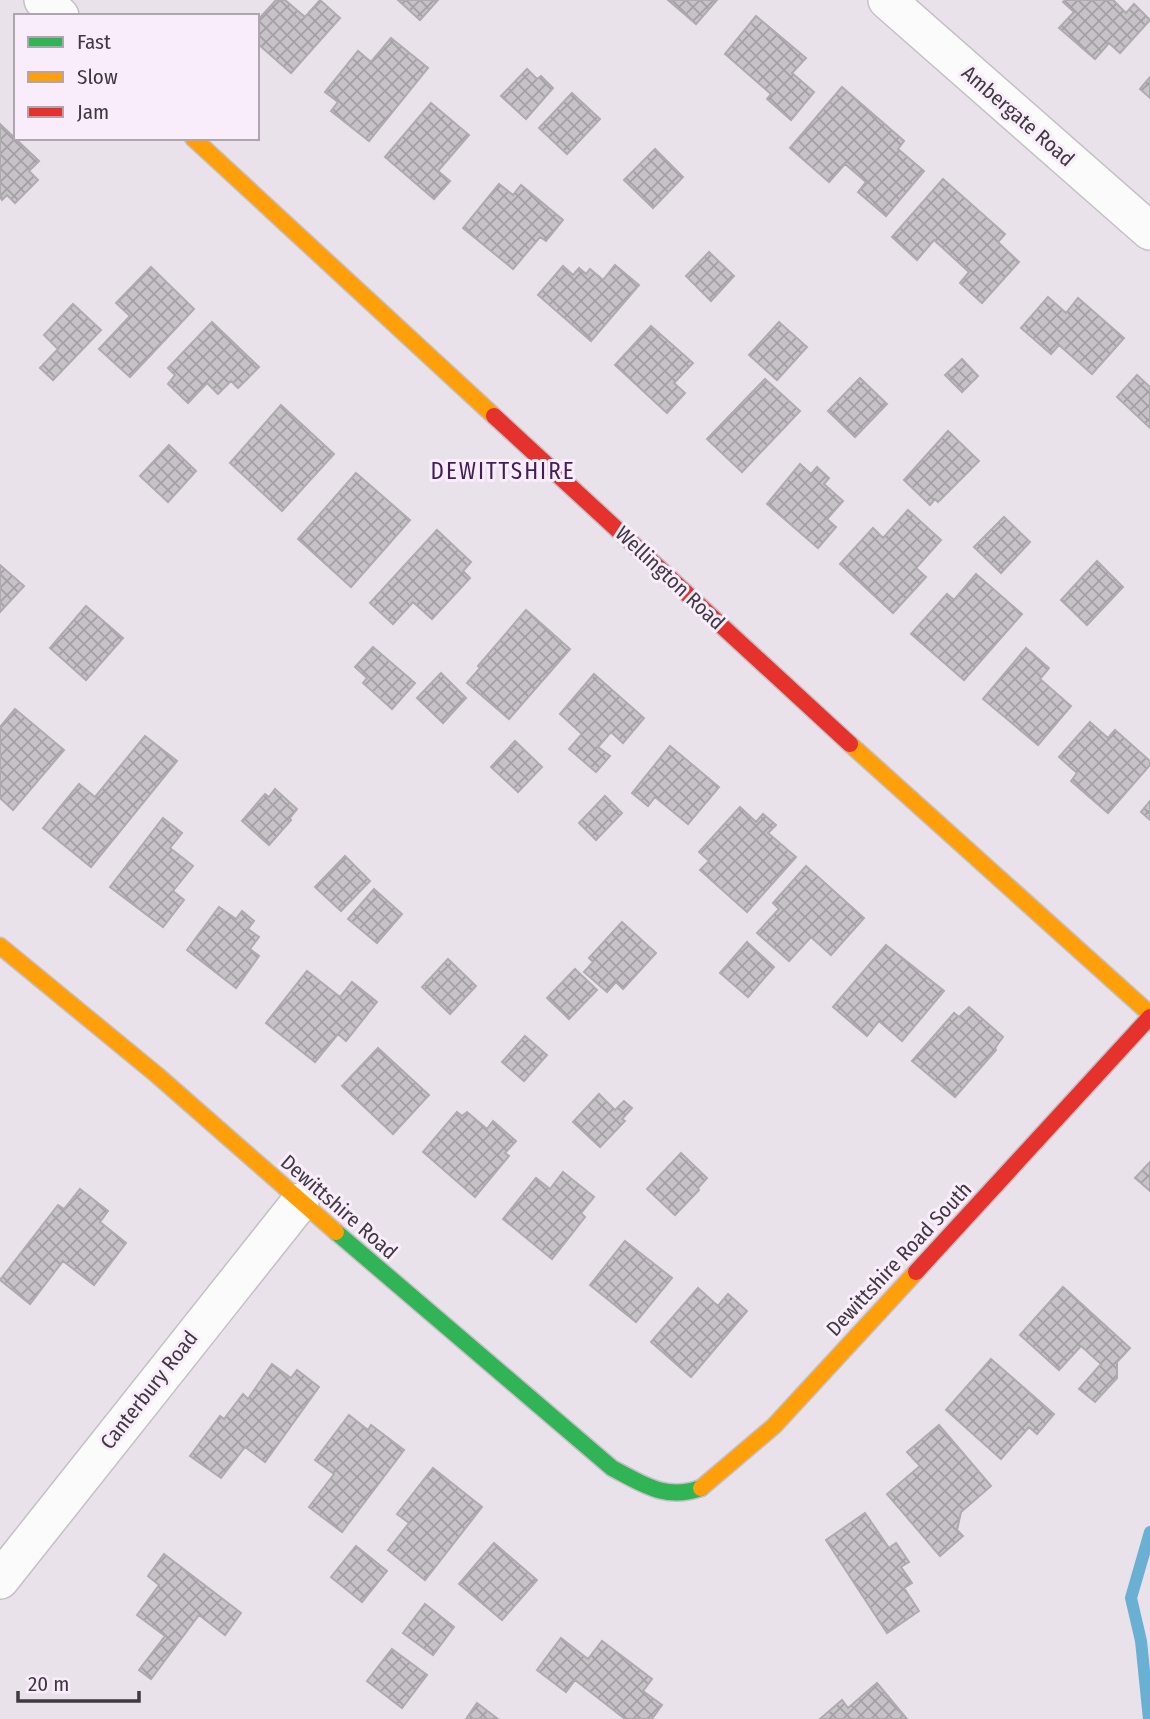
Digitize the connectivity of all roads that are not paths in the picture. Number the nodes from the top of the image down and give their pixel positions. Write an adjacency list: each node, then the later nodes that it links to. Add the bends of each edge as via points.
1 (43, 0): 3 (street)
2 (887, 0): 5 (street, Ambergate Road)
3 (58, 14)
4 (195, 140): 7 (street, Wellington Road)
5 (1150, 231)
6 (0, 946): 8 (street, Dewittshire Road, via 157,1075)
7 (1150, 1016): 9 (street, Dewittshire Road South, via 774,1426 700,1489 679,1494)
8 (300, 1202): 9 (street, Dewittshire Road, via 612,1468); 10 (street, Canterbury Road)
9 (657, 1491)
10 (0, 1580)

